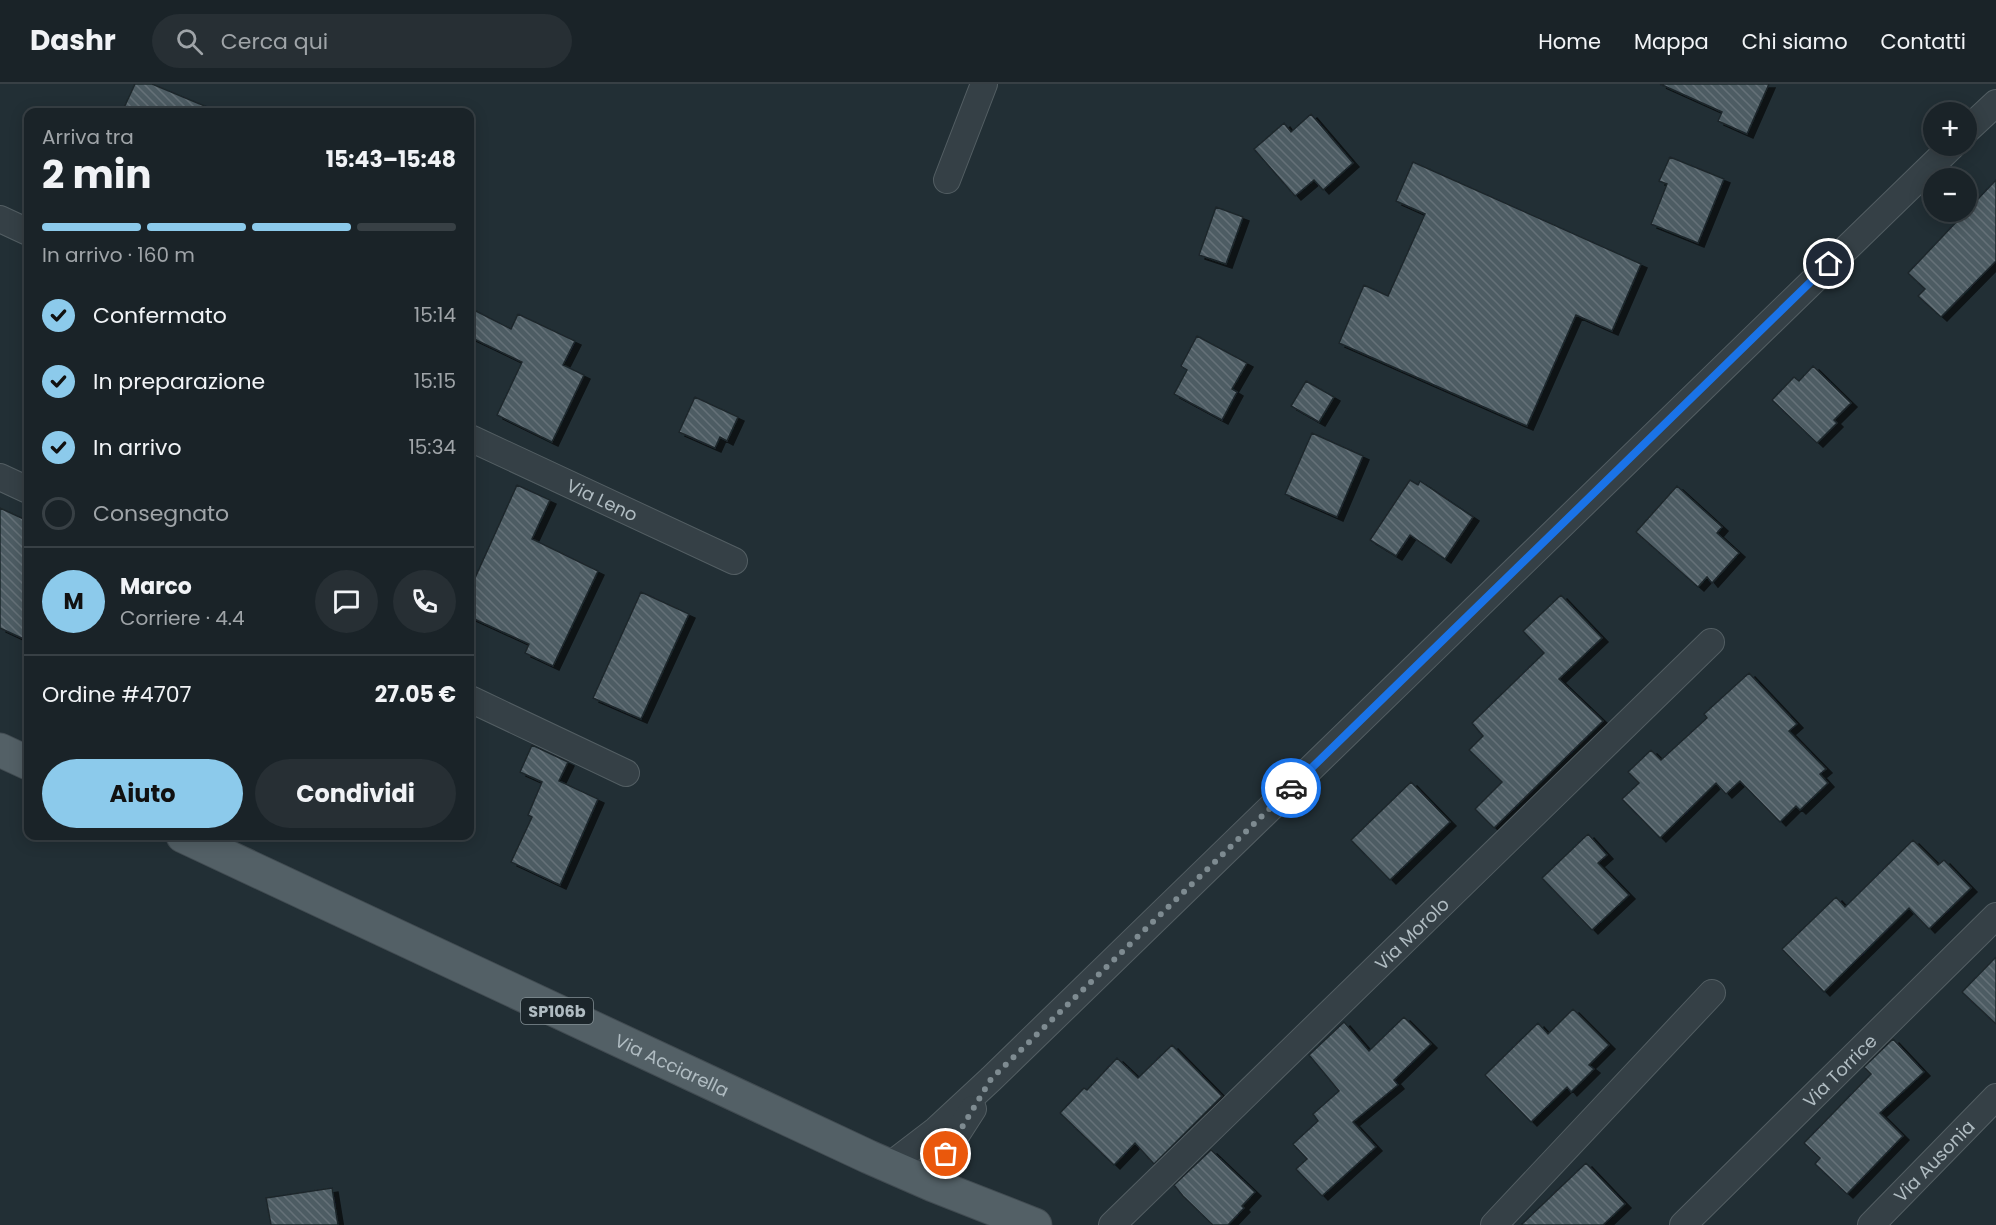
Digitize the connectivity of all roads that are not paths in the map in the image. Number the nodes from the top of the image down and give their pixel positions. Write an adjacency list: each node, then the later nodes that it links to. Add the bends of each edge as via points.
1 (984, 84): 5 (street)
2 (1996, 103): 3 (street)
3 (1977, 121)
4 (1942, 156): 20 (street)
5 (947, 180)
6 (0, 219): 7 (street)
7 (24, 230)
8 (474, 440): 11 (street, Via Leno)
9 (0, 477): 10 (street)
10 (24, 488)
11 (734, 561)
12 (1711, 642): 25 (street, Via Morolo)
13 (474, 701): 16 (street)
14 (0, 750): 15 (main road)
15 (24, 761)
16 (626, 773)
17 (192, 840): 22 (main road, Via Acciarella / SP106b)
18 (1996, 916): 27 (street, Via Torrice)
19 (1712, 993): 26 (street)
20 (991, 1079): 22 (street); 23 (street, via 955,1137)
21 (1996, 1097): 28 (street, Via Ausonia)
22 (890, 1166): 23 (main road, Via Acciarella / SP106b)
23 (933, 1185): 24 (main road, Via Acciarella / SP106b)
24 (1035, 1225)
25 (1112, 1225)
26 (1494, 1225)
27 (1683, 1225)
28 (1871, 1225)

